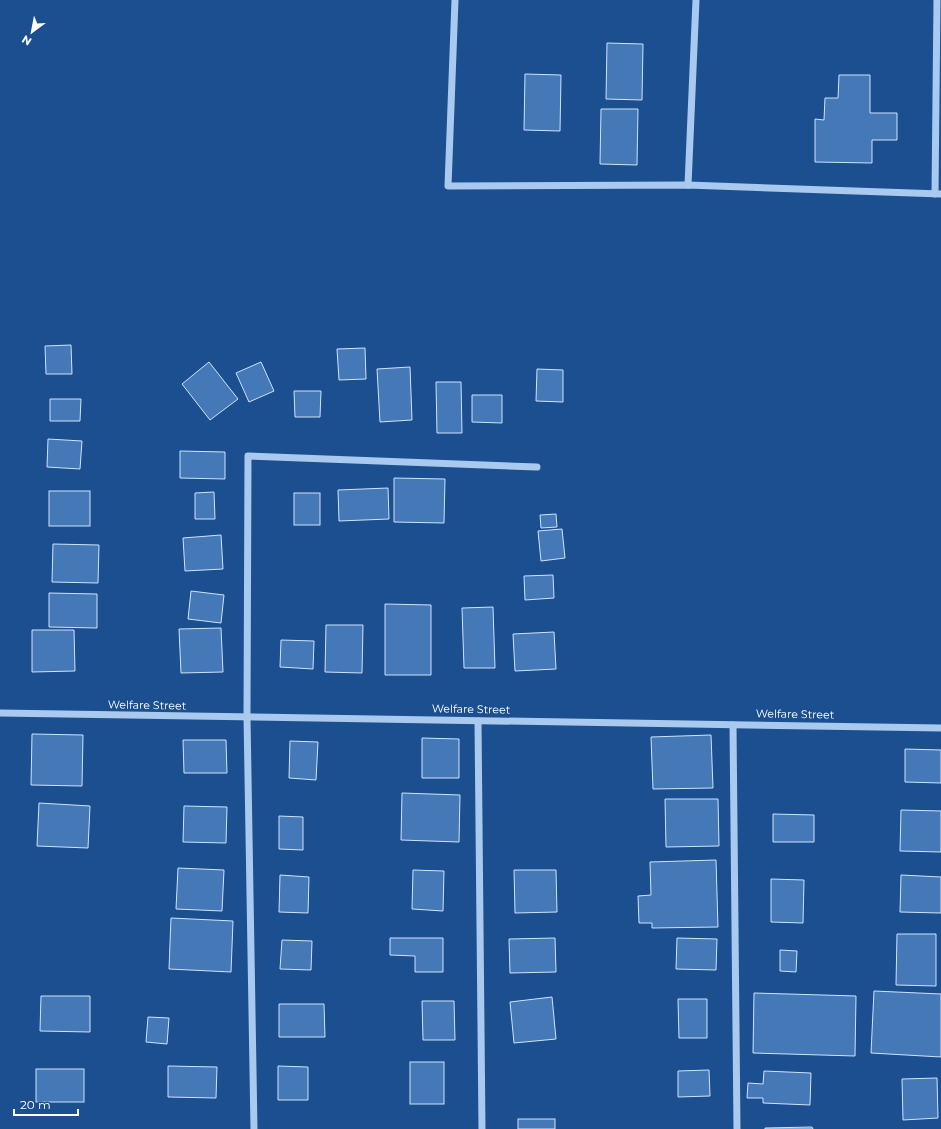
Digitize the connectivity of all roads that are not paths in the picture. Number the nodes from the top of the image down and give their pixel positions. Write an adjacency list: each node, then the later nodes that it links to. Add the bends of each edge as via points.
1 (455, 0): 4 (street, via 448,186)
2 (696, 0): 4 (street)
3 (937, 0): 5 (street)
4 (688, 185): 5 (street)
5 (938, 194)
6 (537, 467): 8 (street, via 248,456)
7 (0, 713): 8 (street, Welfare Street)
8 (247, 717): 9 (street, Welfare Street); 12 (street)
9 (478, 721): 10 (street, Welfare Street); 13 (street)
10 (733, 725): 11 (street, Welfare Street); 14 (street)
11 (941, 728)
12 (254, 1129)
13 (482, 1129)
14 (737, 1129)

